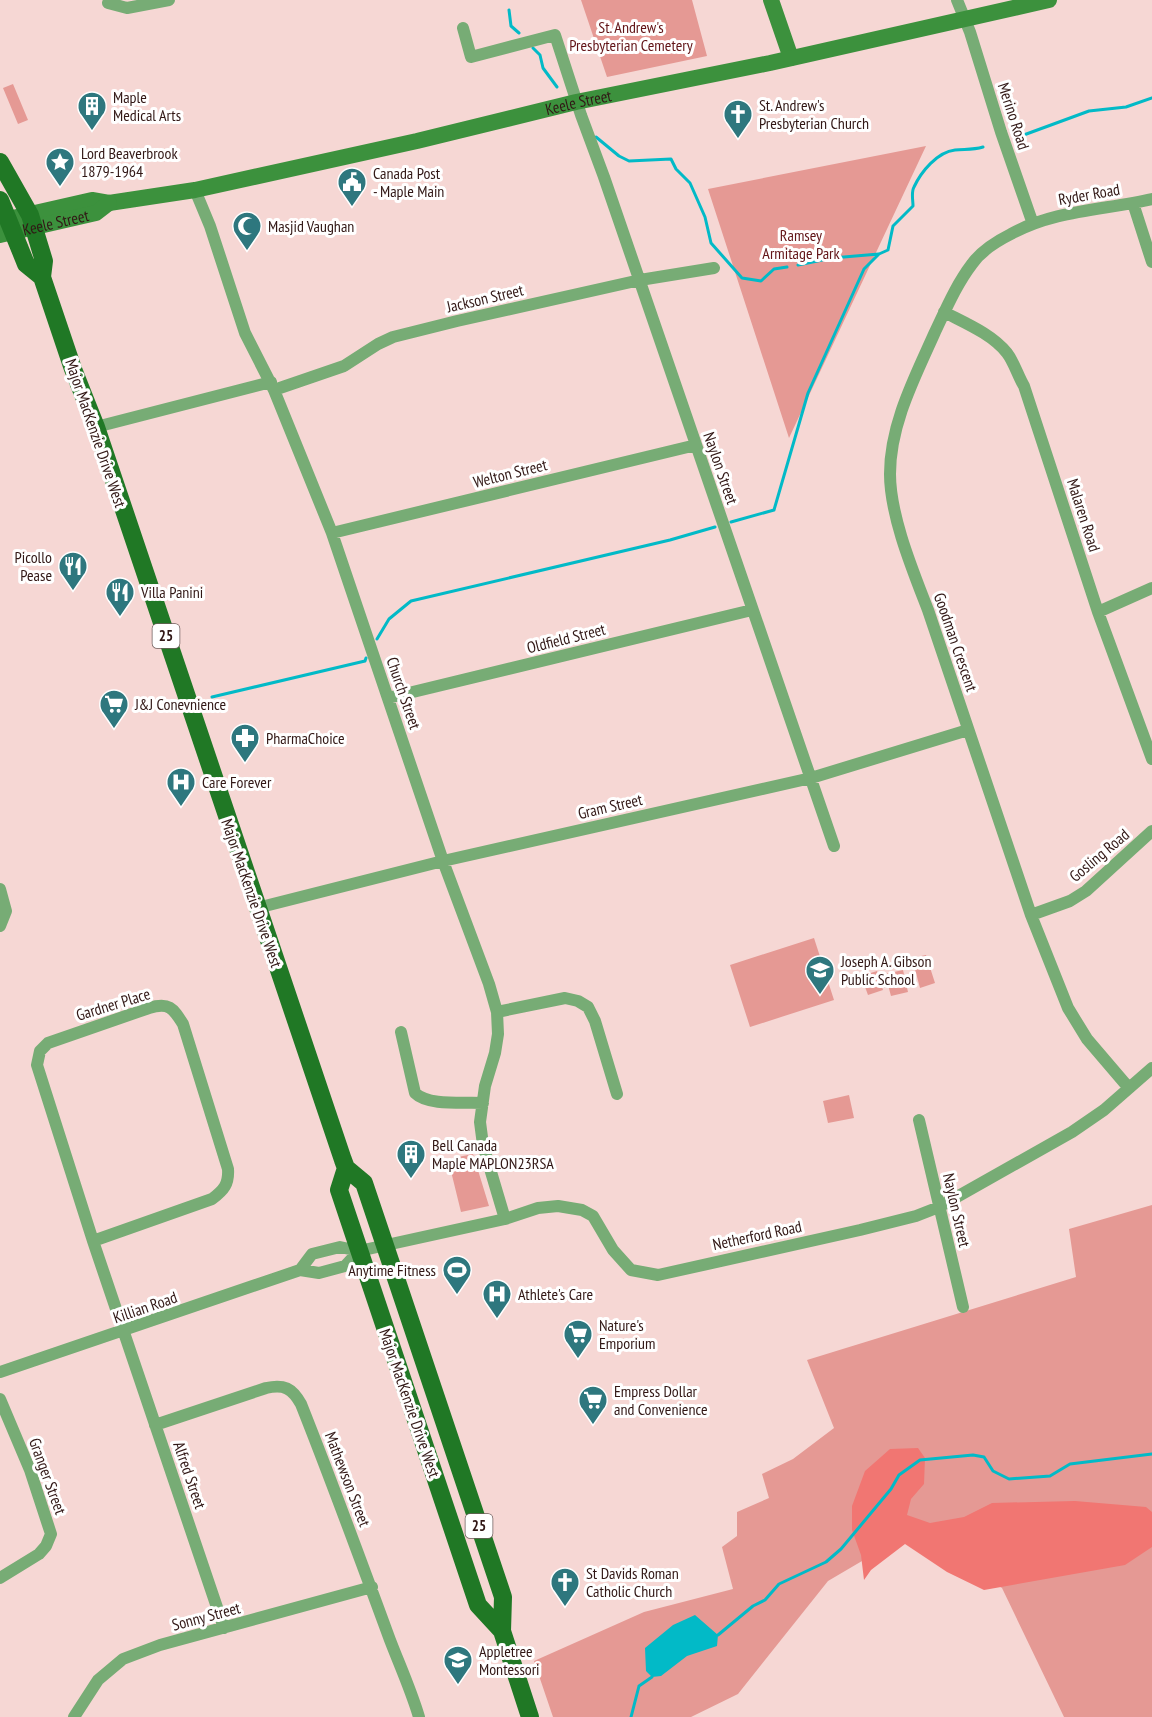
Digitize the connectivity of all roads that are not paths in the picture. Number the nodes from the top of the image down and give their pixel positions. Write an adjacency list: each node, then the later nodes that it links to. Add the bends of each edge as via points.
1 (169, 0): 5 (street, via 127,8)
2 (771, 0): 8 (main road)
3 (957, 0): 6 (street, Merino Road)
4 (1049, 0): 6 (main road, Keele Street)
5 (108, 3)
6 (963, 19): 8 (main road, Keele Street); 16 (street, Merino Road)
7 (463, 27): 9 (street, Naylon Street, via 471,57 555,35)
8 (791, 58): 9 (main road, Keele Street)
9 (576, 102): 11 (main road, Keele Street); 21 (street, Naylon Street)
10 (0, 162): 15 (main road, Major MacKenzie Drive West / 25)
11 (195, 190): 15 (main road, Keele Street, via 110,203 92,200); 23 (street, Church Street, via 245,333)
12 (1152, 199): 14 (street, Ryder Road)
13 (0, 200): 17 (main road, Major MacKenzie Drive West / 25)
14 (1133, 203): 16 (street, Ryder Road); 18 (street)
15 (32, 222): 17 (main road, Keele Street); 20 (main road, Major MacKenzie Drive West / 25, via 44,261)
16 (1033, 224): 22 (street, Goodman Crescent, via 996,243 973,262)
17 (5, 227): 20 (main road, Major MacKenzie Drive West / 25, via 26,264)
18 (1152, 262)
19 (714, 268): 21 (street, Jackson Street)
20 (42, 277): 24 (main road, Major MacKenzie Drive West / 25)
21 (640, 280): 23 (street, Jackson Street, via 393,337 344,366); 25 (street, Naylon Street)
22 (944, 312): 29 (street, Malaren Road, via 1002,349 1024,386); 31 (street, Goodman Crescent, via 899,418 890,474 909,562)
23 (272, 386): 24 (street, Jackson Street); 26 (street, Church Street)
24 (96, 427): 38 (main road, Major MacKenzie Drive West / 25)
25 (696, 445): 26 (street, Welton Street); 28 (street, Naylon Street)
26 (332, 533): 30 (street, Church Street)
27 (1152, 588): 29 (street)
28 (752, 610): 30 (street, Oldfield Street); 33 (street, Naylon Street)
29 (1098, 612): 32 (street, Malaren Road)
30 (388, 698): 36 (street, Church Street)
31 (968, 730): 33 (street, Gram Street); 39 (street, Goodman Crescent)
32 (1152, 759)
33 (811, 778): 35 (street, Naylon Street); 36 (street, Gram Street)
34 (1152, 831): 39 (street, Gosling Road, via 1086,891)
35 (834, 846)
36 (443, 861): 38 (street, Gram Street); 41 (street, Church Street)
37 (0, 889): 40 (street, via 6,911)
38 (257, 908): 48 (main road, Major MacKenzie Drive West / 25)
39 (1031, 915): 44 (street, Goodman Crescent, via 1071,1016)
40 (0, 926)
41 (497, 1012): 45 (street, via 566,998 588,1007); 46 (street, Church Street, via 498,1034)
42 (401, 1032): 46 (street, via 419,1098 431,1102)
43 (1152, 1068): 44 (street, Netherford Road)
44 (1128, 1087): 49 (street, Netherford Road, via 1072,1132)
45 (618, 1094)
46 (483, 1103): 50 (street, Church Street, via 483,1145)
47 (919, 1120): 49 (street, Naylon Street)
48 (346, 1168): 52 (main road, Major MacKenzie Drive West / 25, via 364,1183); 53 (main road, Major MacKenzie Drive West / 25, via 339,1190)
49 (939, 1207): 50 (street, Netherford Road, via 860,1230 658,1275 631,1270 587,1212 558,1206); 55 (street, Naylon Street)
50 (506, 1219): 52 (street, Netherford Road)
51 (93, 1241): 51 (street, Gardner Place, via 212,1199 226,1188 228,1169 183,1024 174,1010 166,1006 70,1034 48,1043 40,1051 37,1065); 56 (street, Gardner Place)
52 (384, 1245): 53 (street, Netherford Road); 63 (main road, Major MacKenzie Drive West / 25, via 503,1597)
53 (359, 1251): 54 (street, Killian Road, via 345,1266 319,1273); 54 (street, Killian Road, via 340,1247 312,1254); 63 (main road, Major MacKenzie Drive West / 25, via 478,1605)
54 (300, 1270): 56 (street, Killian Road)
55 (963, 1307)
56 (124, 1331): 57 (street, Killian Road); 59 (street, Alfred Street)
57 (0, 1372)
58 (0, 1399): 60 (street, Granger Street, via 51,1534 39,1554)
59 (156, 1425): 61 (street, Mathewson Street, via 266,1388 283,1386 294,1391); 62 (street, Alfred Street)
60 (0, 1578)
61 (372, 1587): 62 (street, Sonny Street); 65 (street, Mathewson Street)
62 (224, 1628): 64 (street, Sonny Street, via 123,1659 98,1680)
63 (502, 1631): 66 (main road, Major MacKenzie Drive West / 25)
64 (74, 1717)
65 (419, 1717)
66 (530, 1717)

